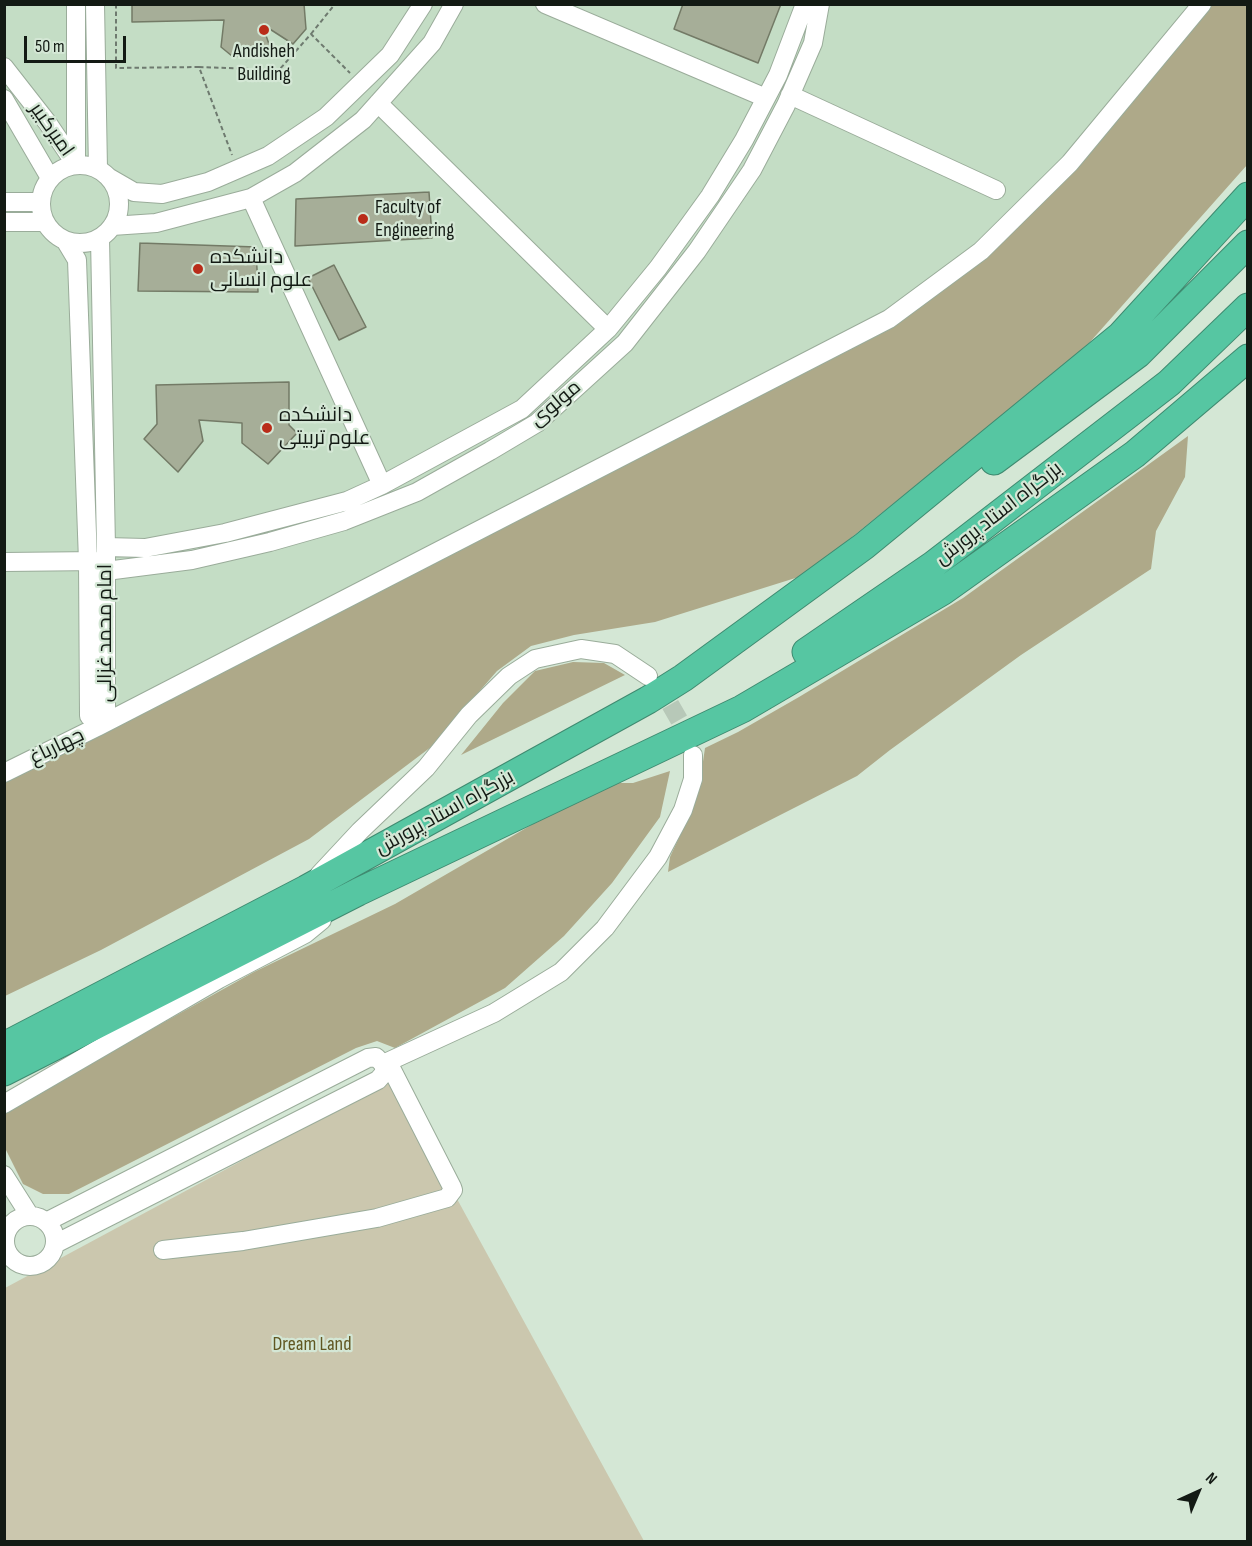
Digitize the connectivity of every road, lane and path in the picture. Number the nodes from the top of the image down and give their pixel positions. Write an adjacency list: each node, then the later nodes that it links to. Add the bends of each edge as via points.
1 (76, 4): 21 (street)
2 (95, 4): 23 (street)
3 (116, 4): 15 (path, via 116,68)
4 (335, 4): 11 (path)
5 (423, 4): 16 (street, via 390,55)
6 (454, 4): 20 (street, via 432,43)
7 (545, 4): 18 (street)
8 (820, 4): 10 (street, مولوی)
9 (1202, 4): 48 (street, چهارباغ, via 1070,163 981,251 889,319)
10 (807, 17): 12 (street, مولوی); 13 (street, مولوی, via 813,43)
11 (311, 34): 15 (path, via 279,70); 16 (path)
12 (785, 57): 13 (street); 18 (street, مولوی)
13 (804, 63): 17 (street, مولوی)
14 (4, 67): 21 (street, امیرکبیر)
15 (199, 67): 22 (path)
16 (361, 83): 22 (street, via 326,117 268,156)
17 (790, 95): 25 (street); 38 (street, مولوی, via 752,170 697,251 625,343)
18 (766, 98): 36 (street, مولوی, via 710,196)
19 (4, 99): 24 (street, امیرکبیر)
20 (378, 103): 27 (street, via 363,120 295,172); 36 (street)
21 (76, 165): 23 (street); 24 (street)
22 (238, 169): 23 (street, via 162,194 134,192)
23 (103, 173): 32 (street, via 115,187 118,199 118,212)
24 (50, 178): 29 (street)
25 (996, 189)
26 (1248, 196): 43 (highway, بزرگراه استاد پرورش, via 1120,336)
27 (251, 198): 32 (street); 42 (street)
28 (4, 202): 29 (street)
29 (40, 202): 31 (street)
30 (4, 222): 31 (street)
31 (45, 222): 33 (street)
32 (106, 232): 33 (street, via 87,243); 44 (street, امام محمد غزالی)
33 (65, 240): 44 (street, امام محمد غزالی, via 77,260)
34 (1248, 244): 43 (highway, بزرگراه استاد پرورش, via 1138,354 956,489)
35 (1248, 307): 47 (highway, بزرگراه استاد پرورش, via 1169,383 933,565 806,652)
36 (608, 329): 37 (street, مولوی)
37 (593, 342): 38 (street); 40 (street, مولوی, via 522,409)
38 (608, 358): 41 (street, مولوی, via 537,423)
39 (1248, 358): 47 (highway, بزرگراه استاد پرورش, via 1135,454 943,591)
40 (507, 417): 41 (street); 42 (street, مولوی)
41 (518, 434): 44 (street, مولوی, via 417,492 345,521 192,560)
42 (382, 485): 44 (street, مولوی, via 347,501)
43 (864, 546): 51 (highway, بزرگراه استاد پرورش, via 648,700)
44 (102, 560): 45 (street); 48 (street, امام محمد غزالی, via 89,716)
45 (4, 562)
46 (648, 676): 51 (street, via 615,654 581,650 535,659 508,676 469,715 426,768)
47 (742, 709): 52 (highway, بزرگراه استاد پرورش)
48 (98, 720): 50 (street, چهارباغ)
49 (693, 755): 54 (street, via 693,779 683,810 658,857 606,928 561,972 494,1013)
50 (4, 773)
51 (306, 889): 53 (highway, بزرگراه استاد پرورش)
52 (358, 891): 55 (highway, بزرگراه استاد پرورش); 56 (street, via 305,934)
53 (4, 1046)
54 (386, 1063): 58 (street, via 376,1057 368,1058); 60 (street, via 378,1080); 61 (street, via 452,1187 447,1198 377,1218)
55 (4, 1072)
56 (4, 1104)
57 (4, 1174): 58 (street)
58 (38, 1219): 59 (street, via 22,1217); 60 (street, via 52,1228)
59 (6, 1234): 62 (street)
60 (56, 1244): 62 (street, via 42,1263)
61 (163, 1250)
62 (12, 1267)

